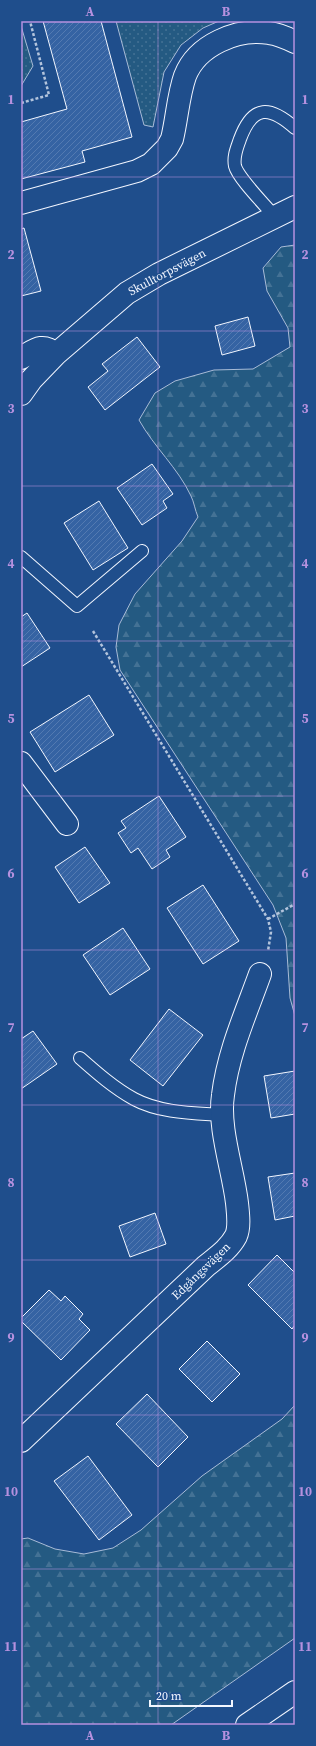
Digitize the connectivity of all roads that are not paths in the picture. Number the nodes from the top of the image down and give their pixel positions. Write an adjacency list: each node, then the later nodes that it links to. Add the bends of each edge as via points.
1 (295, 42): 3 (street, via 271,33 258,32 244,33 217,42 194,60 185,76 172,139 168,148 151,164 124,175)
2 (295, 128): 5 (lane, via 284,118 270,112 261,112 252,117 243,129 235,153 235,167)
3 (21, 204)
4 (295, 206): 5 (street, Skulltorpsvägen)
5 (275, 217): 6 (street, Skulltorpsvägen, via 159,274 127,293)
6 (56, 354): 7 (street, via 49,348 40,347); 8 (street, Skulltorpsvägen)
7 (21, 358)
8 (21, 394)
9 (142, 551): 10 (lane, via 77,606)
10 (21, 557)
11 (21, 763): 12 (street)
12 (67, 824)
13 (260, 974): 15 (street, Edgångsvägen, via 230,1057 222,1095)
14 (80, 1058): 15 (lane, via 135,1100 160,1109)
15 (222, 1116): 16 (street, Edgångsvägen, via 239,1218 237,1234 229,1247)
16 (21, 1441)
17 (295, 1692): 18 (street)
18 (247, 1725)

